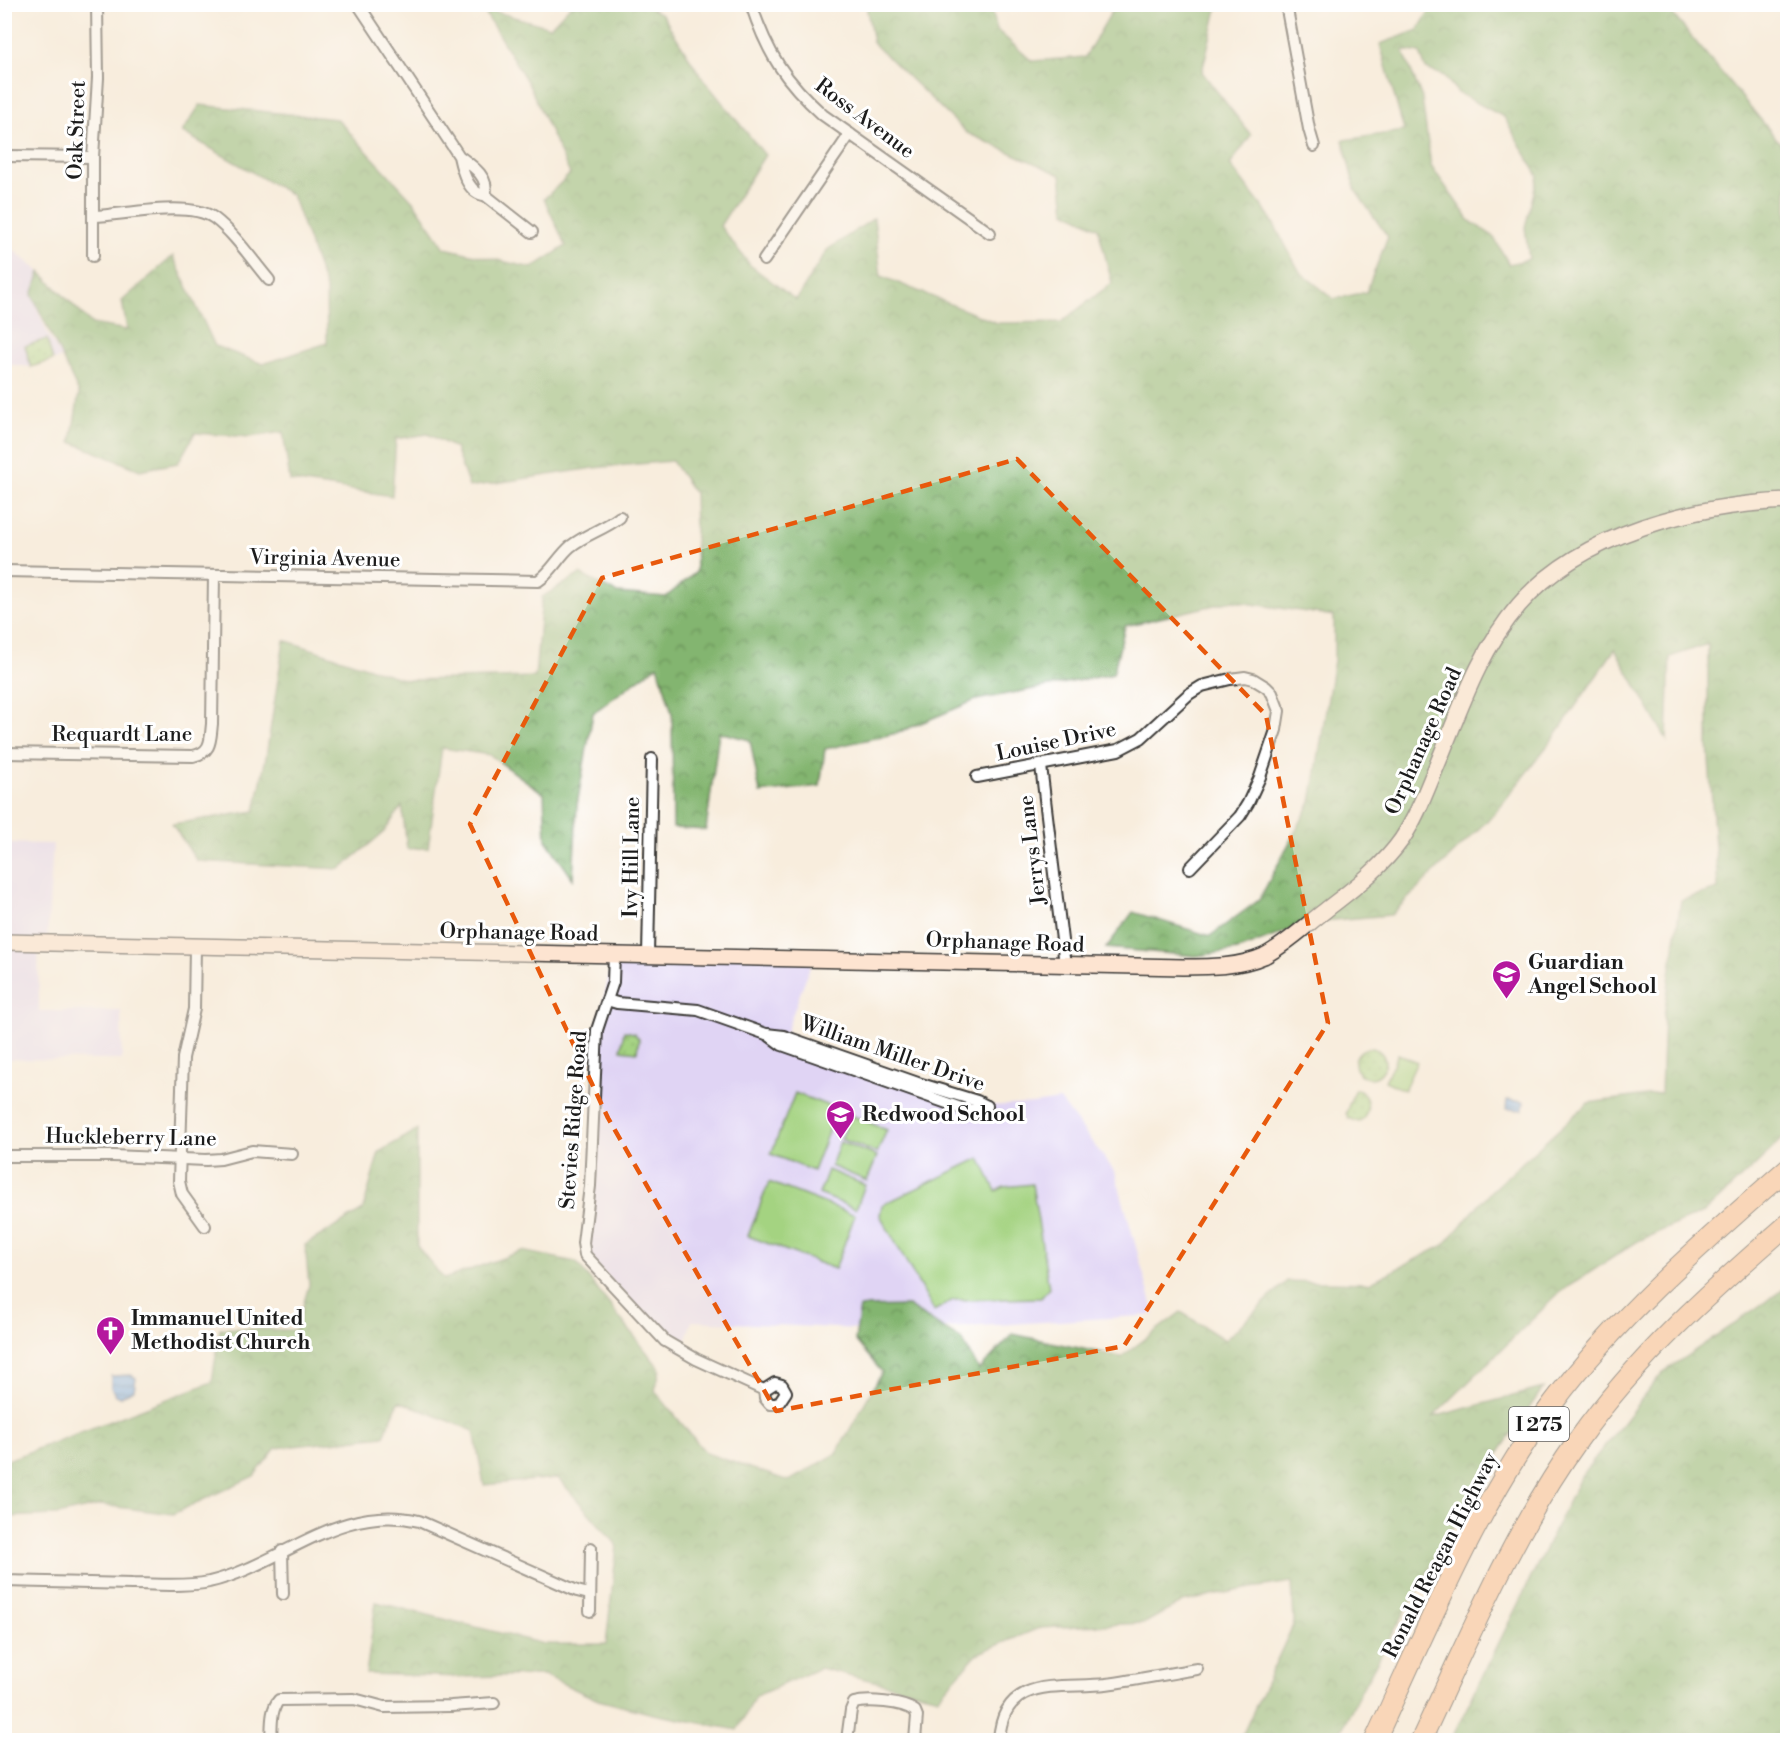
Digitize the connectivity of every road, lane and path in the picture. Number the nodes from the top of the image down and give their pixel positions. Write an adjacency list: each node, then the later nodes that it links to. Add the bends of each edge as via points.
1 (97, 4): 8 (street, Oak Street)
2 (358, 4): 10 (street, via 459,156 464,177 476,192)
3 (751, 4): 5 (street, Ross Avenue, via 766,44 789,81 823,115)
4 (1286, 4): 6 (street)
5 (850, 134): 11 (street, Ross Avenue); 13 (street)
6 (1314, 146)
7 (4, 156): 8 (street)
8 (93, 157): 9 (street, Oak Street)
9 (95, 216): 12 (street, Oak Street); 14 (street, via 180,209 206,213 226,229)
10 (532, 232)
11 (990, 233)
12 (93, 256)
13 (764, 260)
14 (269, 280)
15 (1788, 501): 28 (main road, Orphanage Road, via 1730,506 1641,529 1594,548 1535,588 1505,622 1481,660 1419,808 1401,840 1374,871 1280,947 1262,957 1214,967)
16 (620, 517): 18 (street, Virginia Avenue, via 573,544 538,581)
17 (4, 571): 18 (street, Virginia Avenue)
18 (214, 575): 19 (street, Requardt Lane, via 212,724 206,752 193,756)
19 (4, 753)
20 (652, 759): 27 (street, Ivy Hill Lane)
21 (1041, 766): 22 (street, Louise Drive); 23 (street, Louise Drive, via 1130,745 1188,694 1208,684 1245,677 1261,682 1272,693 1279,711 1260,777 1240,816); 28 (street, Jerrys Lane)
22 (977, 777)
23 (1190, 868)
24 (4, 942): 25 (main road, Orphanage Road)
25 (195, 946): 26 (main road, Orphanage Road); 33 (street, via 194,1009 183,1058)
26 (614, 954): 27 (main road, Orphanage Road); 29 (street, Stevies Ridge Road, via 613,982)
27 (648, 955): 28 (main road, Orphanage Road)
28 (1065, 965)
29 (607, 1000): 30 (street, William Miller Drive, via 698,1010); 37 (street, Stevies Ridge Road, via 597,1030 585,1255 665,1341)
30 (766, 1034): 30 (street, William Miller Drive, via 782,1045 962,1108 987,1106 784,1036)
31 (292, 1154): 33 (street, Huckleberry Lane, via 252,1151 221,1159)
32 (4, 1156): 33 (street, Huckleberry Lane)
33 (178, 1159): 36 (street, via 180,1189)
34 (1788, 1168): 50 (highway, Ronald Reagan Highway / I 275, via 1658,1284 1552,1404 1473,1536)
35 (1788, 1224): 51 (highway, I 275, via 1690,1312 1635,1369 1579,1438 1502,1569)
36 (205, 1226)
37 (764, 1390)
38 (591, 1548): 42 (street)
39 (282, 1551): 40 (street, via 207,1582); 41 (street); 42 (street, via 338,1525 405,1518)
40 (4, 1581)
41 (283, 1594)
42 (589, 1594): 43 (street)
43 (590, 1611)
44 (1197, 1669): 49 (street, via 1107,1684 1037,1688 1021,1696 1008,1711)
45 (494, 1702): 46 (street, via 384,1707 354,1699 279,1700 274,1705)
46 (271, 1740)
47 (847, 1740): 48 (street, via 851,1710 854,1702 860,1701 898,1704 915,1710)
48 (915, 1740)
49 (999, 1740)
50 (1375, 1740)
51 (1421, 1740)

